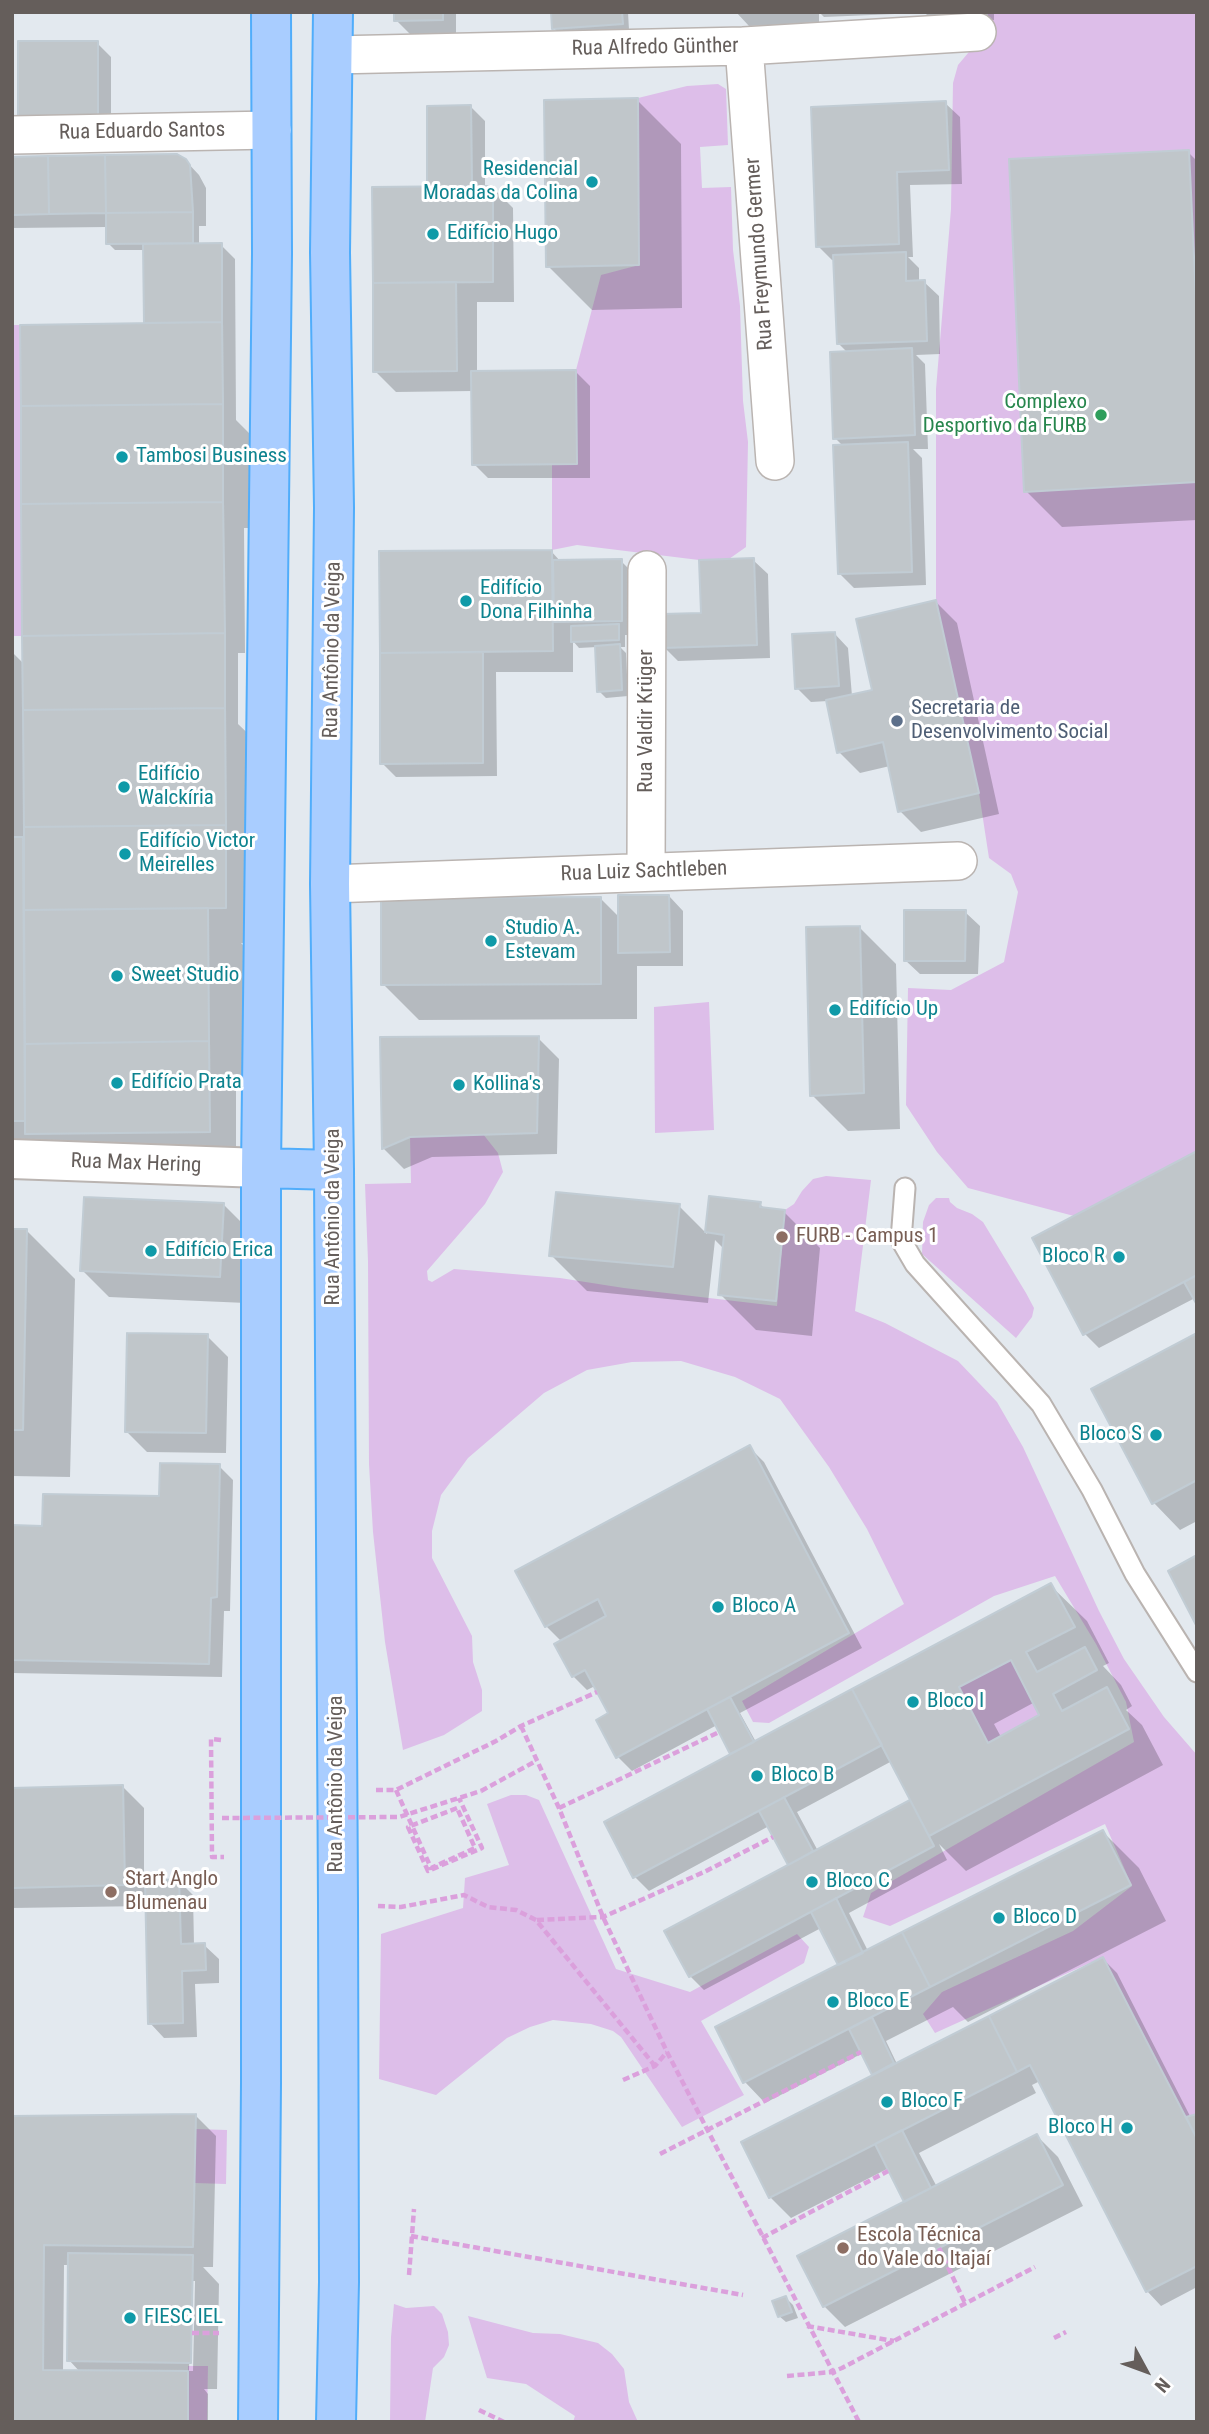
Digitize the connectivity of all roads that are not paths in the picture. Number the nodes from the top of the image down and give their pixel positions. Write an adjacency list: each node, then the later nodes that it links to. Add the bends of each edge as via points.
1 (271, 12): 6 (main road)
2 (333, 12): 5 (main road, Rua Antônio da Veiga)
3 (977, 32): 4 (street, Rua Alfredo Günther)
4 (744, 46): 5 (street, Rua Alfredo Günther); 8 (street, Rua Freymundo Germer)
5 (333, 55): 12 (main road, Rua Antônio da Veiga)
6 (272, 130): 7 (street, Rua Eduardo Santos); 14 (main road)
7 (12, 135)
8 (775, 461)
9 (647, 570): 11 (street, Rua Valdir Krüger)
10 (958, 861): 11 (street, Rua Luiz Sachtleben)
11 (646, 872): 12 (street, Rua Luiz Sachtleben)
12 (330, 884): 15 (main road, Rua Antônio da Veiga)
13 (12, 1159): 14 (street, Rua Max Hering)
14 (261, 1168): 15 (main road); 18 (main road)
15 (334, 1170): 19 (main road, Rua Antônio da Veiga)
16 (905, 1188): 17 (lane, via 901,1240 915,1264 1041,1404 1135,1574)
17 (1197, 1672)
18 (258, 2422)
19 (336, 2422)

